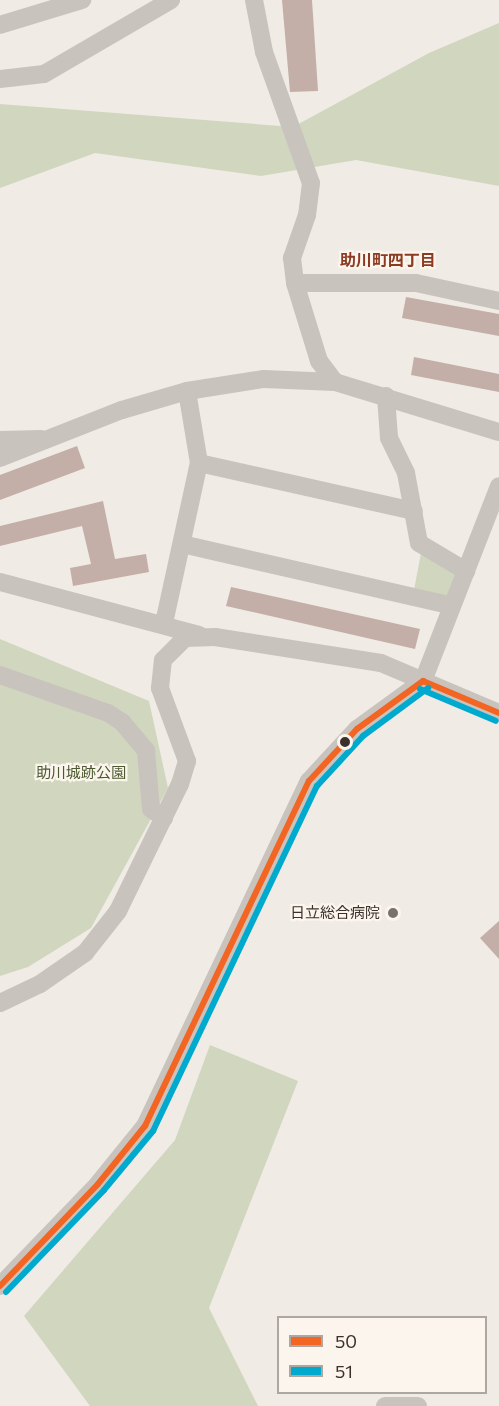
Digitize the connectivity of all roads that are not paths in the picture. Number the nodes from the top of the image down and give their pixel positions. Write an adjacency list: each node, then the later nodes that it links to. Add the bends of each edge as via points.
1 (82, 0): 4 (street)
2 (171, 0): 5 (street, via 44,74)
3 (254, 0): 6 (street, via 264,52 311,183 308,215 292,258)
4 (0, 25)
5 (0, 79)
6 (295, 283): 7 (street, via 416,283); 8 (street, via 319,361)
7 (499, 301)
8 (335, 382): 9 (street, via 264,379); 10 (street)
9 (186, 391): 12 (street); 15 (street)
10 (386, 396): 11 (street); 17 (street, via 389,438 406,473)
11 (499, 432)
12 (48, 439): 13 (street); 14 (street)
13 (0, 440)
14 (0, 458)
15 (199, 463): 17 (street); 18 (street)
16 (499, 486): 19 (street)
17 (414, 511): 19 (street, via 419,543)
18 (182, 544): 21 (street); 22 (street)
19 (466, 571): 21 (street)
20 (0, 582): 22 (street)
21 (452, 606): 25 (street)
22 (164, 623): 23 (street)
23 (199, 635): 25 (street, via 364,659); 27 (street, via 172,648 160,673 165,705 187,761)
24 (0, 675): 27 (street, via 108,713 122,722 146,751 151,809)
25 (423, 681): 26 (street); 29 (street, via 357,729 309,781 144,1126 98,1184)
26 (499, 713)
27 (164, 818): 28 (street, via 118,911 85,952 40,984)
28 (0, 1003)
29 (0, 1286)
30 (385, 1406): 31 (street)
31 (418, 1406)

